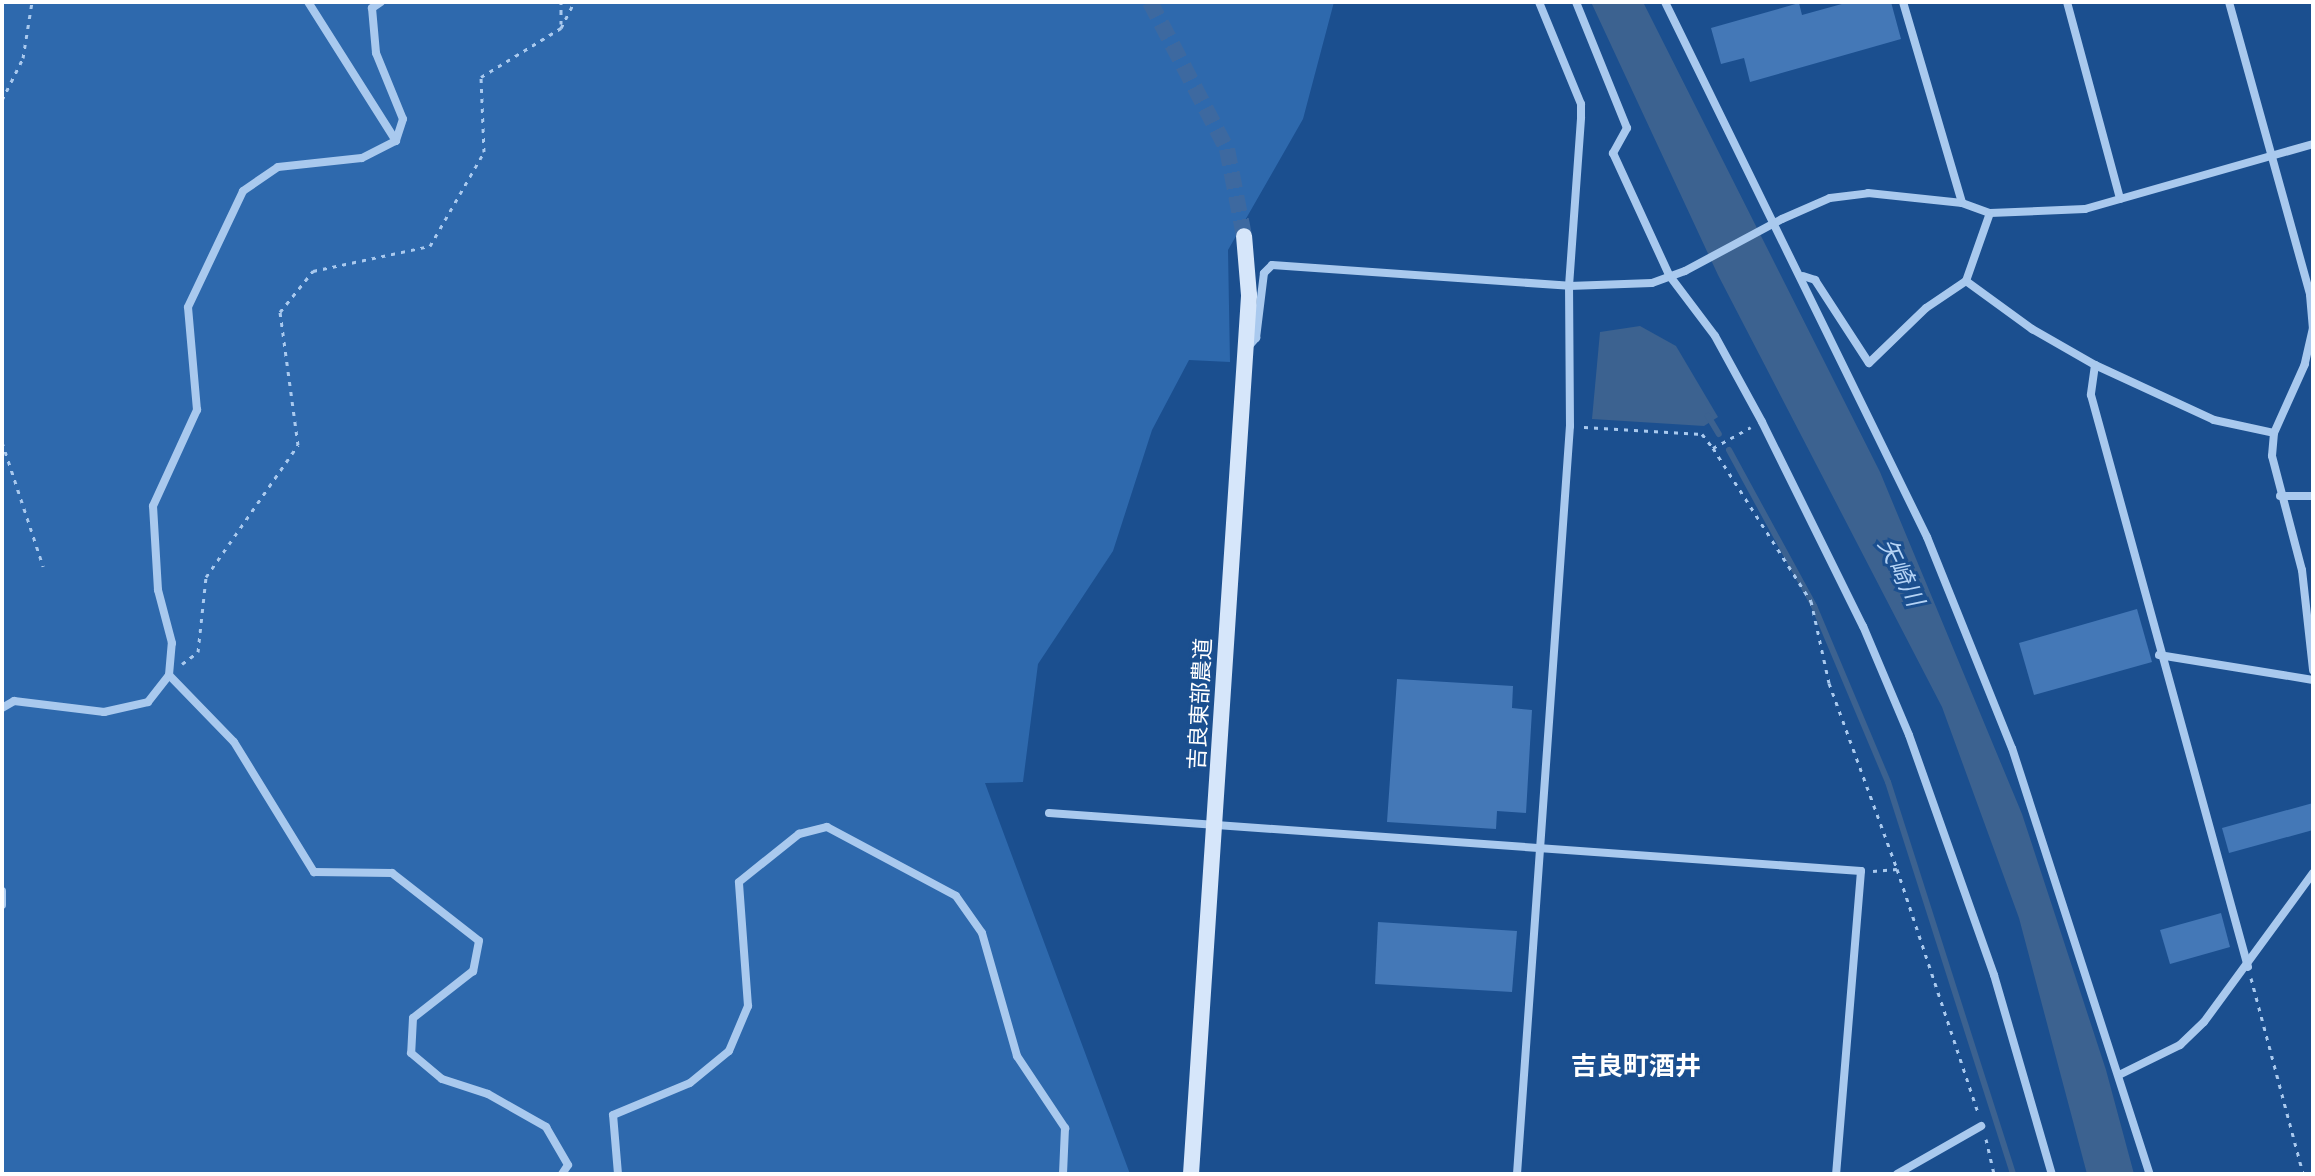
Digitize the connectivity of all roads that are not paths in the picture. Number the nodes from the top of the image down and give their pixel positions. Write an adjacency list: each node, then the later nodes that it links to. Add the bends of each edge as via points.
1 (308, 2): 9 (street)
2 (381, 2): 9 (street, via 372,8 376,53 403,119)
3 (1539, 2): 19 (street, via 1581,104)
4 (1576, 2): 16 (street, via 1627,128 1613,153)
5 (1665, 2): 17 (street)
6 (1903, 2): 13 (street)
7 (2067, 2): 12 (street)
8 (2229, 2): 11 (street)
9 (396, 141): 30 (street, via 362,158 278,167 243,191 188,307 197,410 153,506 158,590 172,643)
10 (2313, 144): 11 (street)
11 (2271, 155): 12 (street); 21 (street, via 2310,295)
12 (2120, 199): 14 (street, via 2054,213)
13 (1962, 203): 14 (street); 16 (street, bridge, via 1868,193 1830,198)
14 (1990, 213): 18 (street)
15 (1244, 236): 20 (street, 吉良東部農道, via 1249,295)
16 (1669, 275): 19 (street, via 1652,283); 49 (street, via 1715,336 1863,626 1909,735 1994,975)
17 (1803, 276): 18 (street, via 1815,280 1869,363 1926,308); 40 (street, via 1927,537 2012,748)
18 (1966, 281): 22 (street, via 2032,329)
19 (1569, 286): 20 (street, via 1272,265 1264,273 1256,338); 35 (street, via 1570,426)
20 (1243, 352): 34 (street, 吉良東部農道)
21 (2310, 359): 23 (street)
22 (2095, 365): 23 (street, via 2214,420); 28 (street, via 2091,395)
23 (2274, 433): 24 (street, via 2272,456)
24 (2280, 496): 25 (street); 26 (street)
25 (2313, 496)
26 (2302, 574): 27 (street); 29 (street)
27 (2313, 578)
28 (2159, 655): 31 (street); 39 (street)
29 (2313, 670)
30 (169, 675): 32 (street, via 148,702 104,712 14,701); 42 (street, via 234,742 314,872 392,873 479,941 473,971 413,1018 411,1053 442,1079 488,1094 546,1127 568,1165)
31 (2313, 680)
32 (2, 708)
33 (1049, 813): 34 (street)
34 (1215, 822): 35 (street); 45 (street, 吉良東部農道)
35 (1540, 848): 46 (street); 47 (street, via 1861,871)
36 (2313, 873): 39 (street)
37 (2, 891): 38 (street)
38 (2, 905)
39 (2248, 967): 40 (street, via 2180,1045)
40 (2121, 1074): 50 (street)
41 (1981, 1126): 48 (street)
42 (562, 1174)
43 (618, 1174): 44 (street, via 613,1115 690,1083 729,1051 748,1006 739,882 799,834 827,827 956,896 982,933 1017,1056 1065,1128)
44 (1063, 1174)
45 (1191, 1174)
46 (1517, 1174)
47 (1836, 1174)
48 (1897, 1174)
49 (2052, 1174)
50 (2150, 1174)

